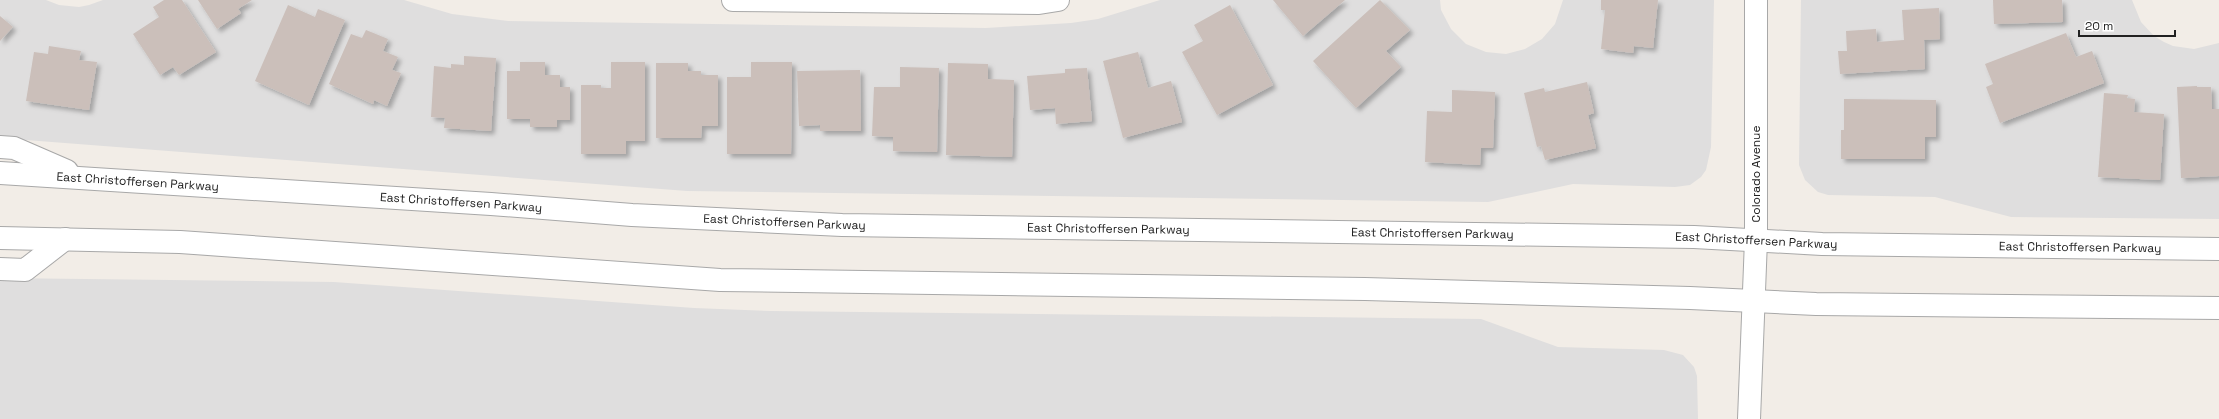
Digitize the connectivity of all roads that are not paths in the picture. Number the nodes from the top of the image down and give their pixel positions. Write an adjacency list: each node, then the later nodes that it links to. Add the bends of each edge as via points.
1 (733, 0): 2 (street, via 1039,3)
2 (1058, 0)
3 (1756, 0): 9 (street, Colorado Avenue)
4 (0, 147): 6 (street, via 14,148)
5 (0, 173): 6 (street, East Christoffersen Parkway)
6 (81, 177): 9 (street, East Christoffersen Parkway, via 640,215 842,225)
7 (0, 238): 8 (street)
8 (65, 239): 11 (street, via 25,270); 12 (street, via 225,245 720,280 1380,290)
9 (1756, 240): 10 (street, East Christoffersen Parkway, via 1822,244); 12 (street, Colorado Avenue)
10 (2219, 249)
11 (0, 269)
12 (1754, 301): 13 (street, via 1816,304); 14 (street, Colorado Avenue)
13 (2219, 308)
14 (1749, 419)

